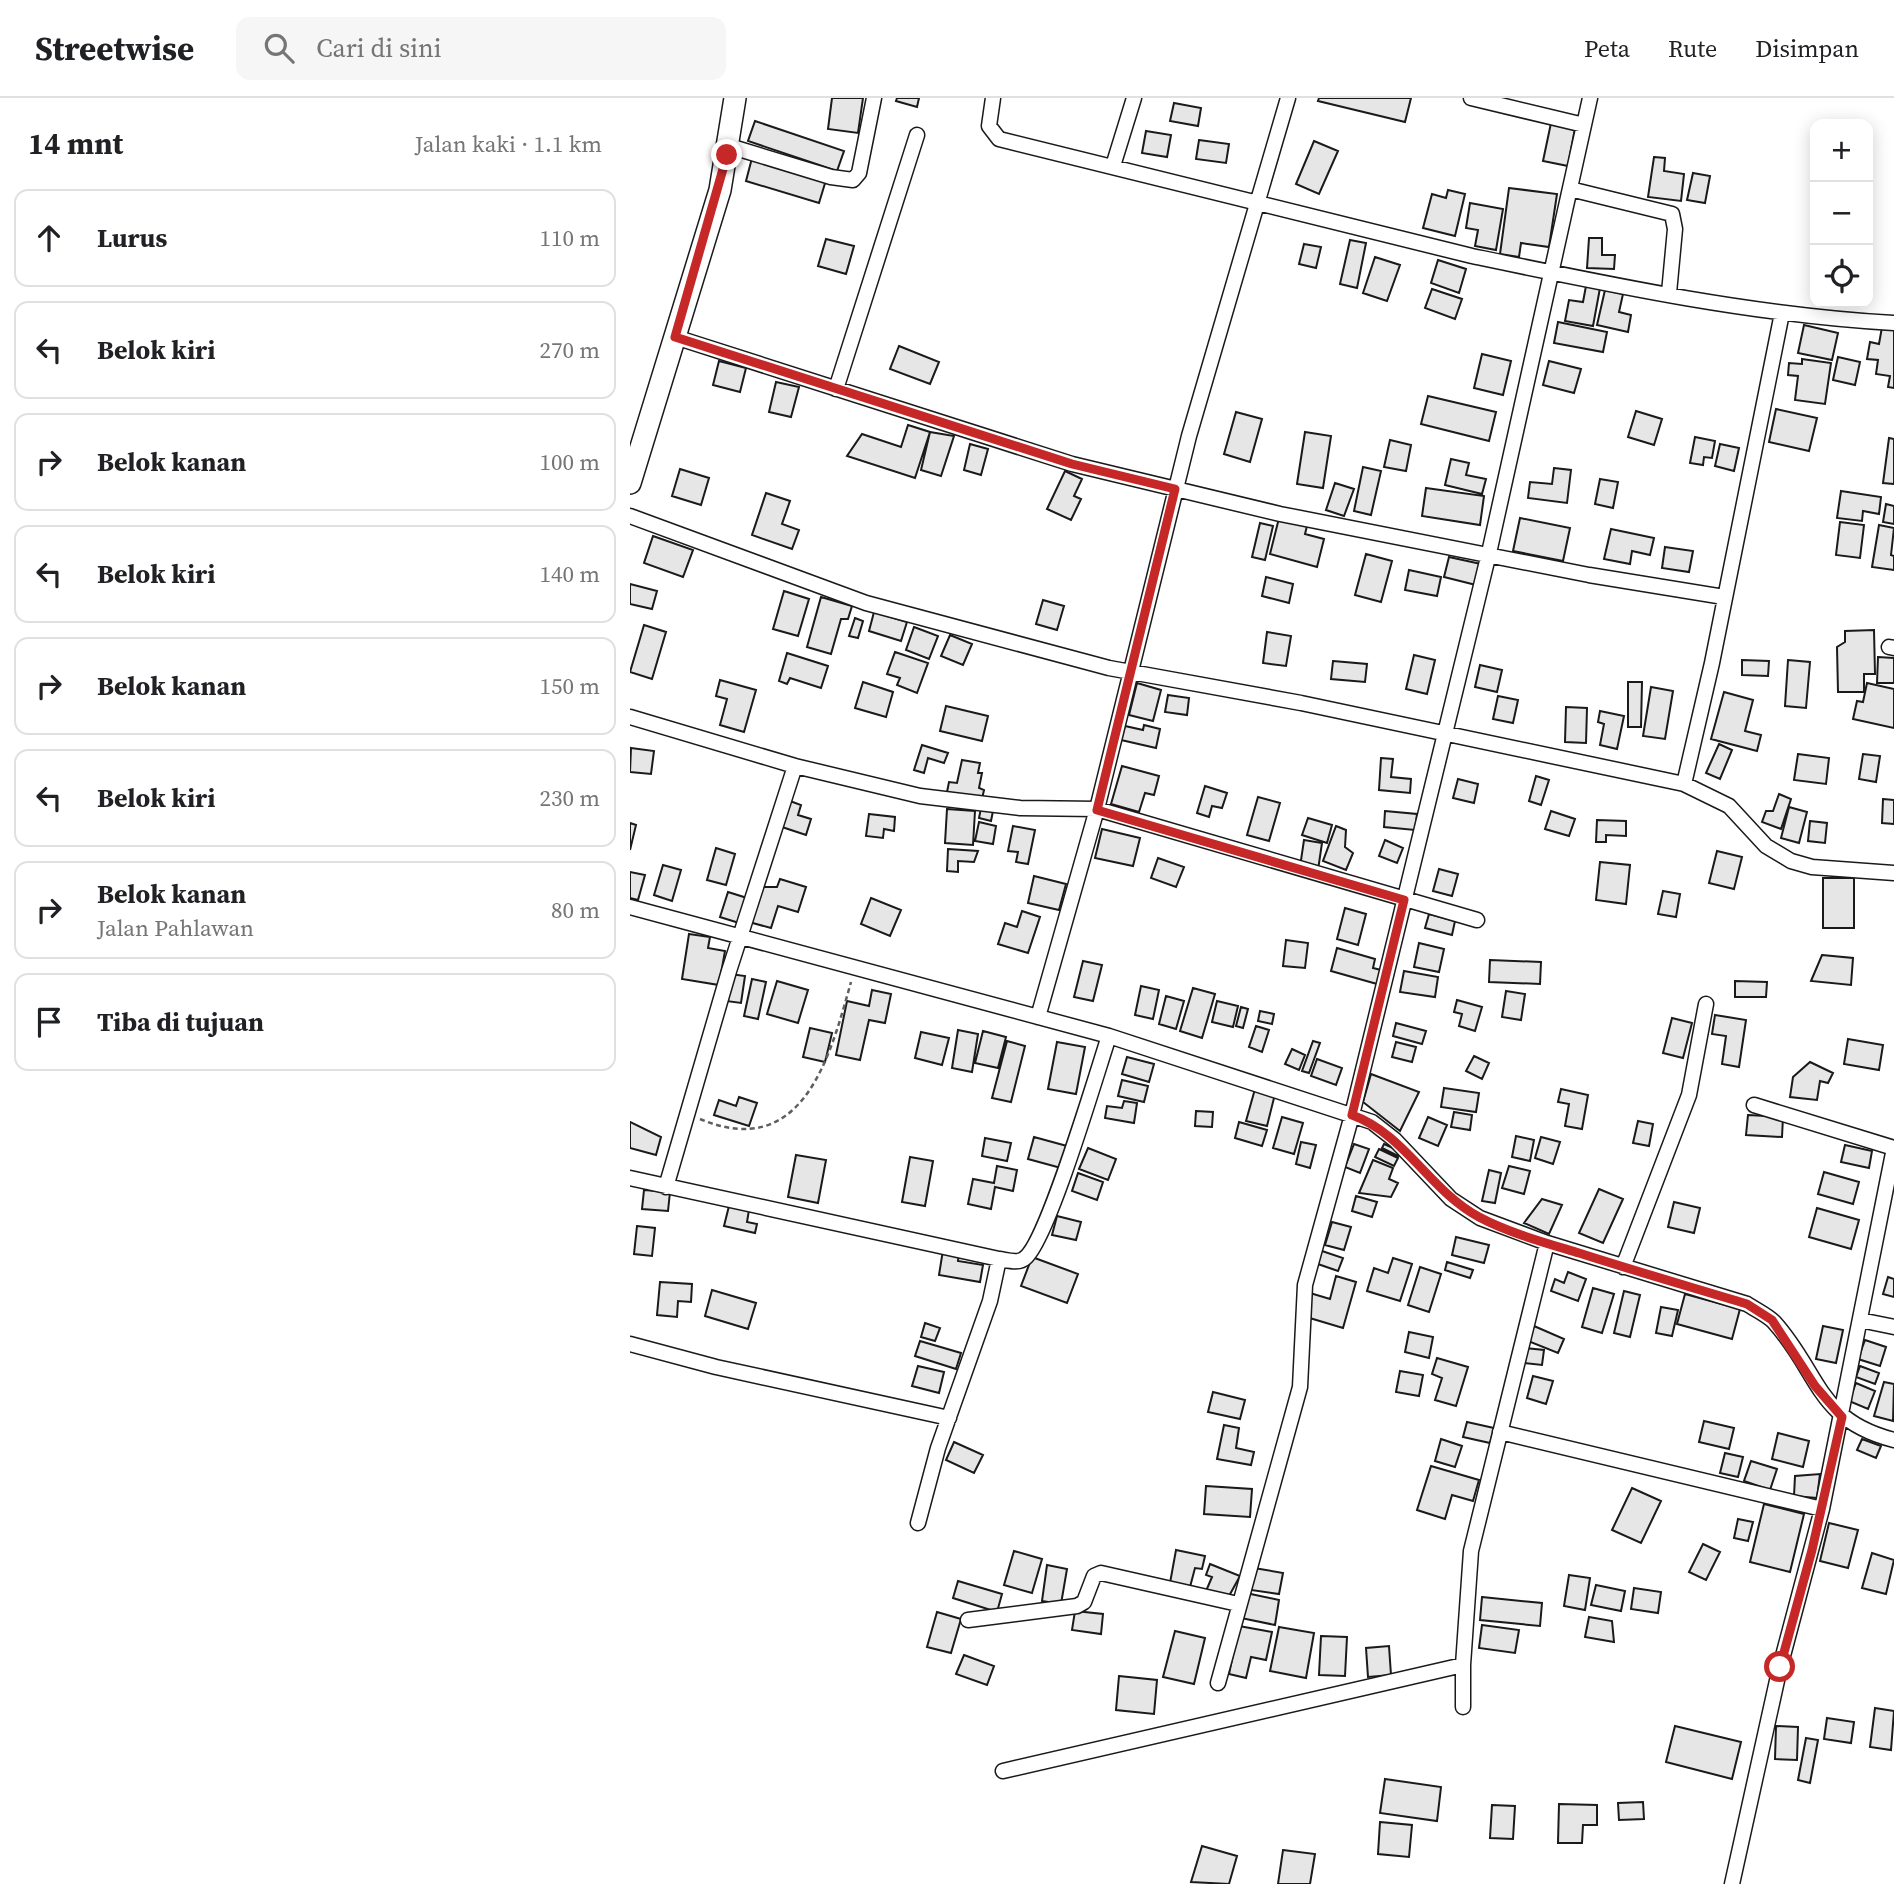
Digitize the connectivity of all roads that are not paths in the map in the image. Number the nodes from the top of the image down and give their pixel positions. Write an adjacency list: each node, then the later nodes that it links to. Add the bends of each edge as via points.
1 (736, 98): 10 (main road)
2 (874, 98): 10 (street, via 859,173 853,180)
3 (993, 98): 11 (street, via 989,126 999,139)
4 (1134, 98): 11 (street)
5 (1288, 98): 13 (street)
6 (1471, 98): 8 (street)
7 (1590, 98): 8 (street)
8 (1584, 125): 12 (street)
9 (917, 135): 19 (street)
10 (729, 146): 18 (main road)
11 (1113, 166): 13 (street)
12 (1570, 188): 14 (street); 15 (street, via 1672,214 1675,229)
13 (1259, 203): 14 (street); 21 (street)
14 (1551, 272): 15 (street); 23 (street)
15 (1669, 293): 16 (street)
16 (1782, 313): 17 (street); 24 (street)
17 (1894, 323)
18 (675, 337): 19 (street); 20 (main road)
19 (836, 389): 21 (street, via 1072,464)
20 (630, 483)
21 (1175, 489): 23 (street, via 1280,514); 25 (street)
22 (630, 516): 25 (street, via 866,603)
23 (1489, 553): 24 (street); 27 (street)
24 (1724, 597): 29 (street)
25 (1130, 672): 27 (street); 30 (street)
26 (630, 718): 28 (street)
27 (1446, 733): 29 (street); 32 (street)
28 (795, 766): 30 (street, via 957,802); 35 (street)
29 (1684, 784): 31 (street, via 1729,806 1766,846 1785,858 1812,867)
30 (1097, 810): 32 (street); 37 (street)
31 (1894, 873)
32 (1404, 900): 34 (street); 40 (street)
33 (630, 907): 35 (street)
34 (1477, 920)
35 (740, 936): 37 (street); 43 (street)
36 (1706, 1004): 46 (street, via 1689,1096)
37 (1038, 1017): 38 (street)
38 (1109, 1035): 40 (street); 45 (street, via 1063,1175 1033,1247 1020,1261)
39 (1754, 1105): 41 (street)
40 (1352, 1115): 44 (street, via 1372,1122 1395,1140 1451,1199 1480,1218); 56 (street, via 1302,1300 1300,1387)
41 (1894, 1148): 47 (street)
42 (630, 1178): 43 (street)
43 (666, 1187): 45 (street)
44 (1547, 1243): 46 (street); 52 (street)
45 (999, 1259): 51 (street, via 990,1301)
46 (1623, 1267): 50 (street, via 1747,1304 1772,1320 1815,1386)
47 (1860, 1320): 48 (street); 50 (street)
48 (1894, 1327)
49 (630, 1344): 51 (street)
50 (1842, 1417): 53 (street, via 1871,1434); 54 (street)
51 (949, 1418): 55 (street)
52 (1500, 1432): 54 (street); 58 (street, via 1471,1551)
53 (1894, 1440)
54 (1822, 1509): 62 (street, via 1780,1667)
55 (918, 1522)
56 (1238, 1604): 57 (street, via 1101,1573 1094,1576 1084,1602 1077,1606); 59 (street)
57 (968, 1620)
58 (1463, 1665): 60 (street); 61 (street)
59 (1218, 1684)
60 (1464, 1707)
61 (1003, 1771)
62 (1732, 1884)

